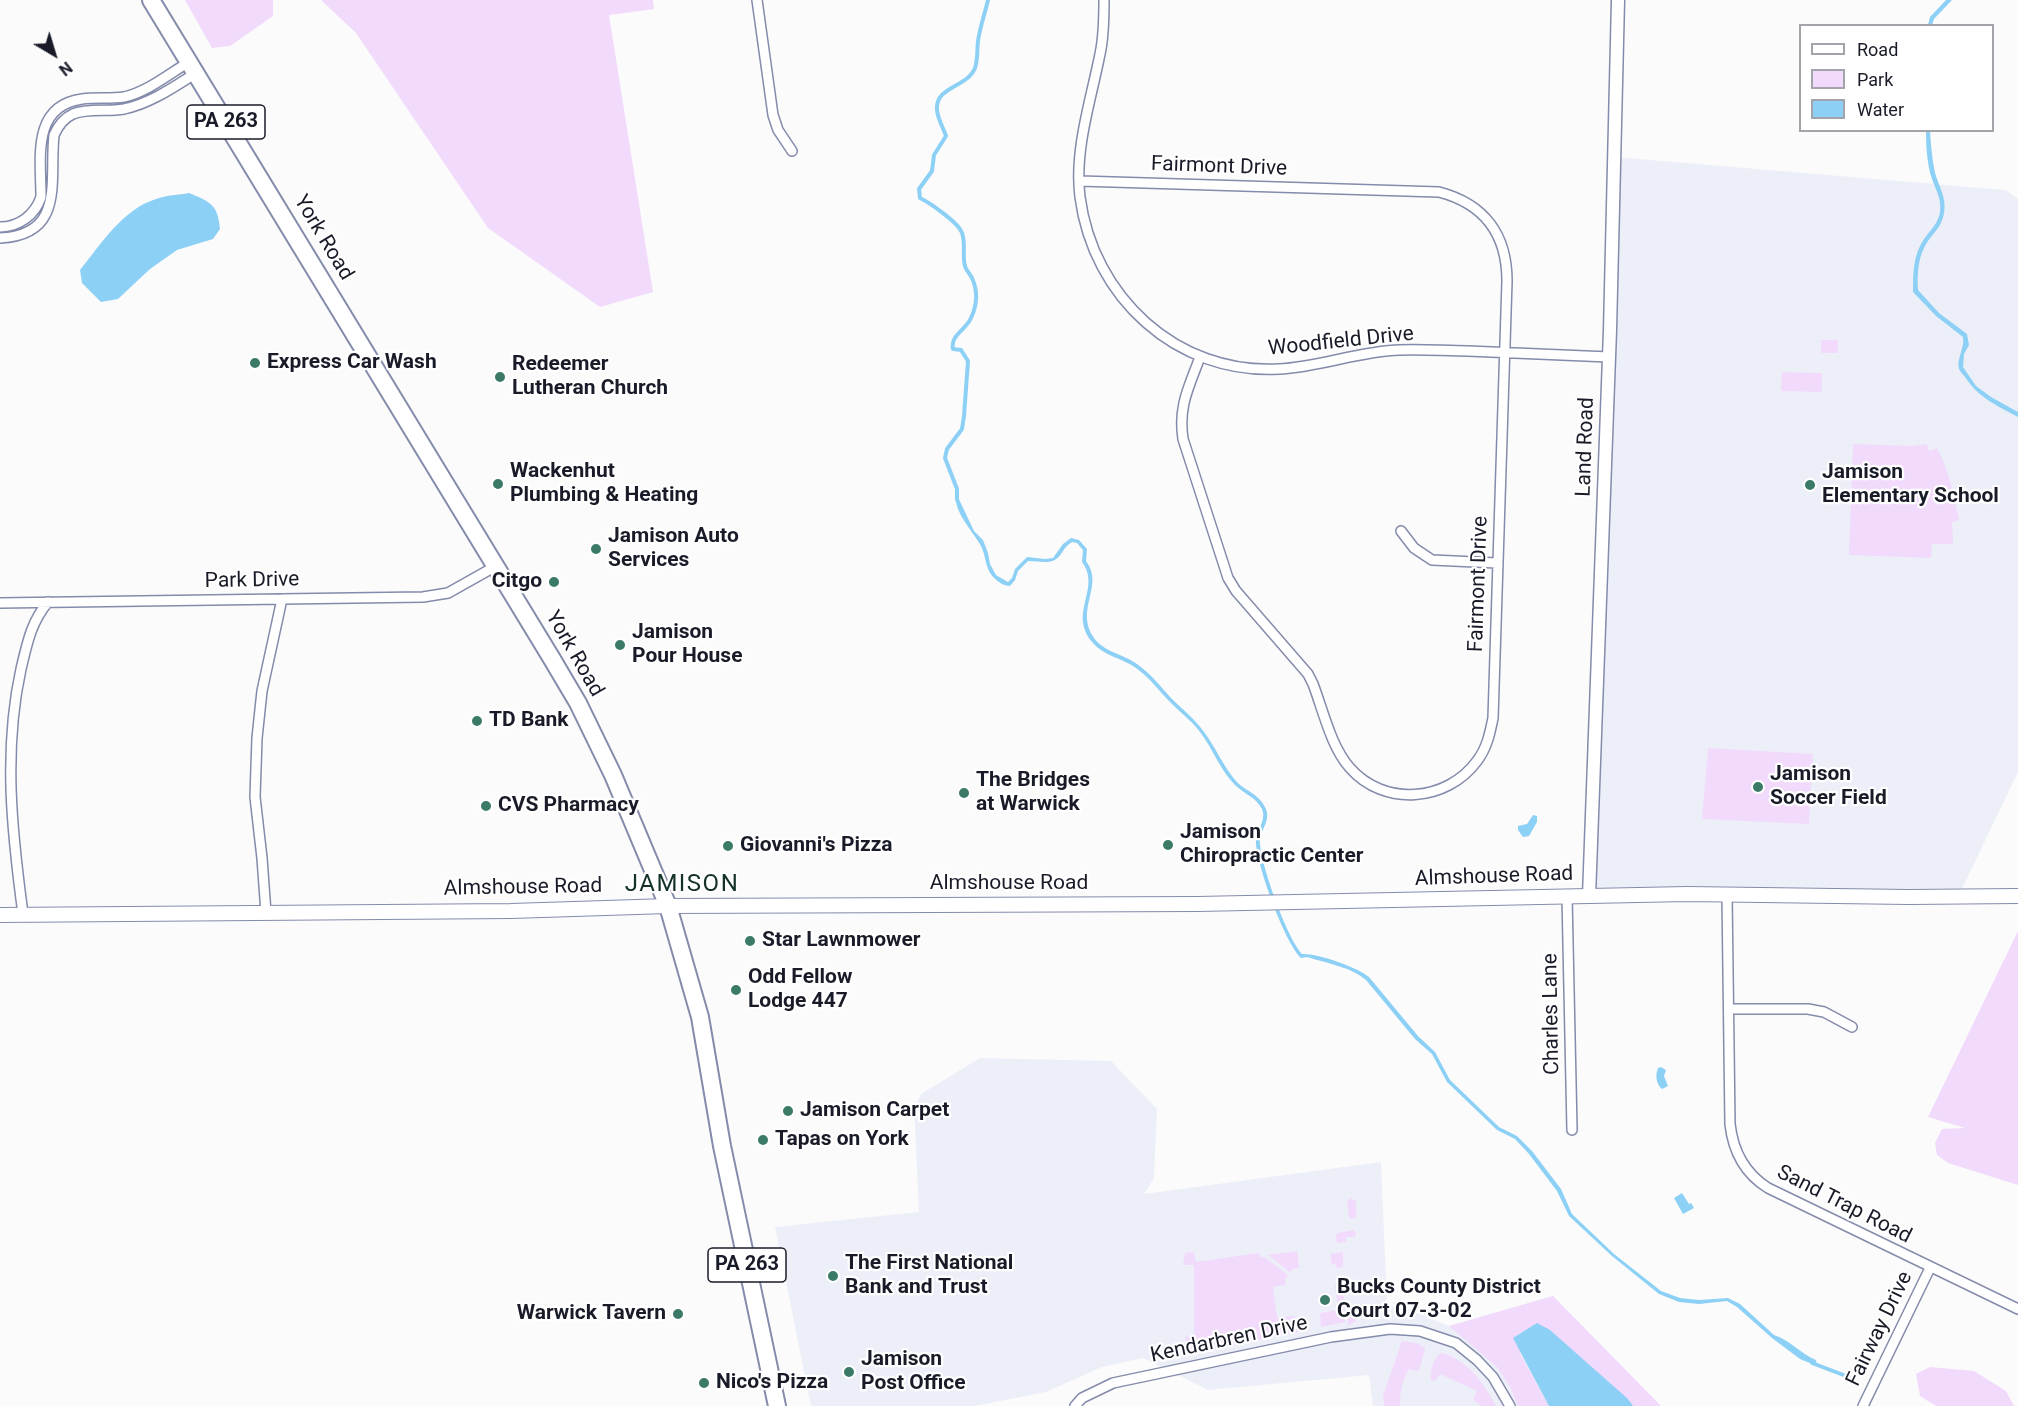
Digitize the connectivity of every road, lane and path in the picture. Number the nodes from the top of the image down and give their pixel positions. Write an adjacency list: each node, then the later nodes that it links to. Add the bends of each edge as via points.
1 (151, 0): 5 (highway, York Road / PA 263)
2 (757, 0): 6 (street, via 773,115)
3 (1104, 0): 7 (street, Woodfield Drive, via 1104,32 1083,143)
4 (1618, 0): 12 (street, Land Road)
5 (193, 68): 8 (street, via 139,92 83,99 54,111 46,120 41,139 38,205 21,222); 9 (street, via 163,93 139,104 77,113 63,121 54,135 50,207 39,224 22,235); 15 (highway, York Road / PA 263)
6 (792, 151)
7 (1080, 181): 10 (street, Fairmont Drive, via 1439,192 1452,196 1489,221 1504,250); 11 (street, Woodfield Drive, via 1087,231 1097,259 1118,294 1164,338)
8 (0, 227)
9 (0, 238)
10 (1505, 353): 11 (street, Woodfield Drive, via 1388,350 1278,370 1240,367); 12 (street, Woodfield Drive); 14 (street, Fairmont Drive)
11 (1200, 357): 14 (street, Fairmont Drive, via 1184,400 1183,439 1228,578 1308,674 1342,759 1372,786 1397,795 1429,793 1457,781 1479,759 1493,718)
12 (1609, 357): 21 (street, Land Road)
13 (1401, 531): 14 (street, via 1414,548 1432,560)
14 (1497, 563)
15 (496, 566): 16 (street, Park Drive, via 441,596); 23 (highway, York Road / PA 263, via 578,703)
16 (282, 599): 17 (street, Park Drive); 24 (street, via 262,691 255,767)
17 (48, 602): 18 (street, Park Drive); 25 (street, via 37,615 27,641 11,749 12,838)
18 (0, 603)
19 (1727, 895): 21 (main road, Almshouse Road); 22 (main road, Almshouse Road); 27 (street, Sand Trap Road)
20 (1567, 896): 21 (main road, Almshouse Road); 23 (main road, Almshouse Road, via 1186,904); 29 (street, Charles Lane)
21 (1589, 896)
22 (2018, 896)
23 (668, 906): 24 (main road, Almshouse Road); 32 (highway, York Road / PA 263, via 700,1017 724,1157)
24 (266, 913): 25 (main road, Almshouse Road)
25 (23, 914): 26 (main road, Almshouse Road)
26 (0, 915)
27 (1729, 1010): 28 (street, via 1808,1009 1824,1012); 30 (street, Sand Trap Road, via 1731,1131 1735,1150 1750,1173 1768,1188)
28 (1852, 1027)
29 (1572, 1130)
30 (1930, 1268): 31 (street, Sand Trap Road); 35 (street, Fairway Drive)
31 (2018, 1309)
32 (777, 1406)
33 (1075, 1406): 34 (street, Kendarbren Drive, via 1082,1398 1113,1383 1331,1337 1390,1329 1420,1331 1456,1343 1493,1377)
34 (1510, 1406)
35 (1863, 1406)

